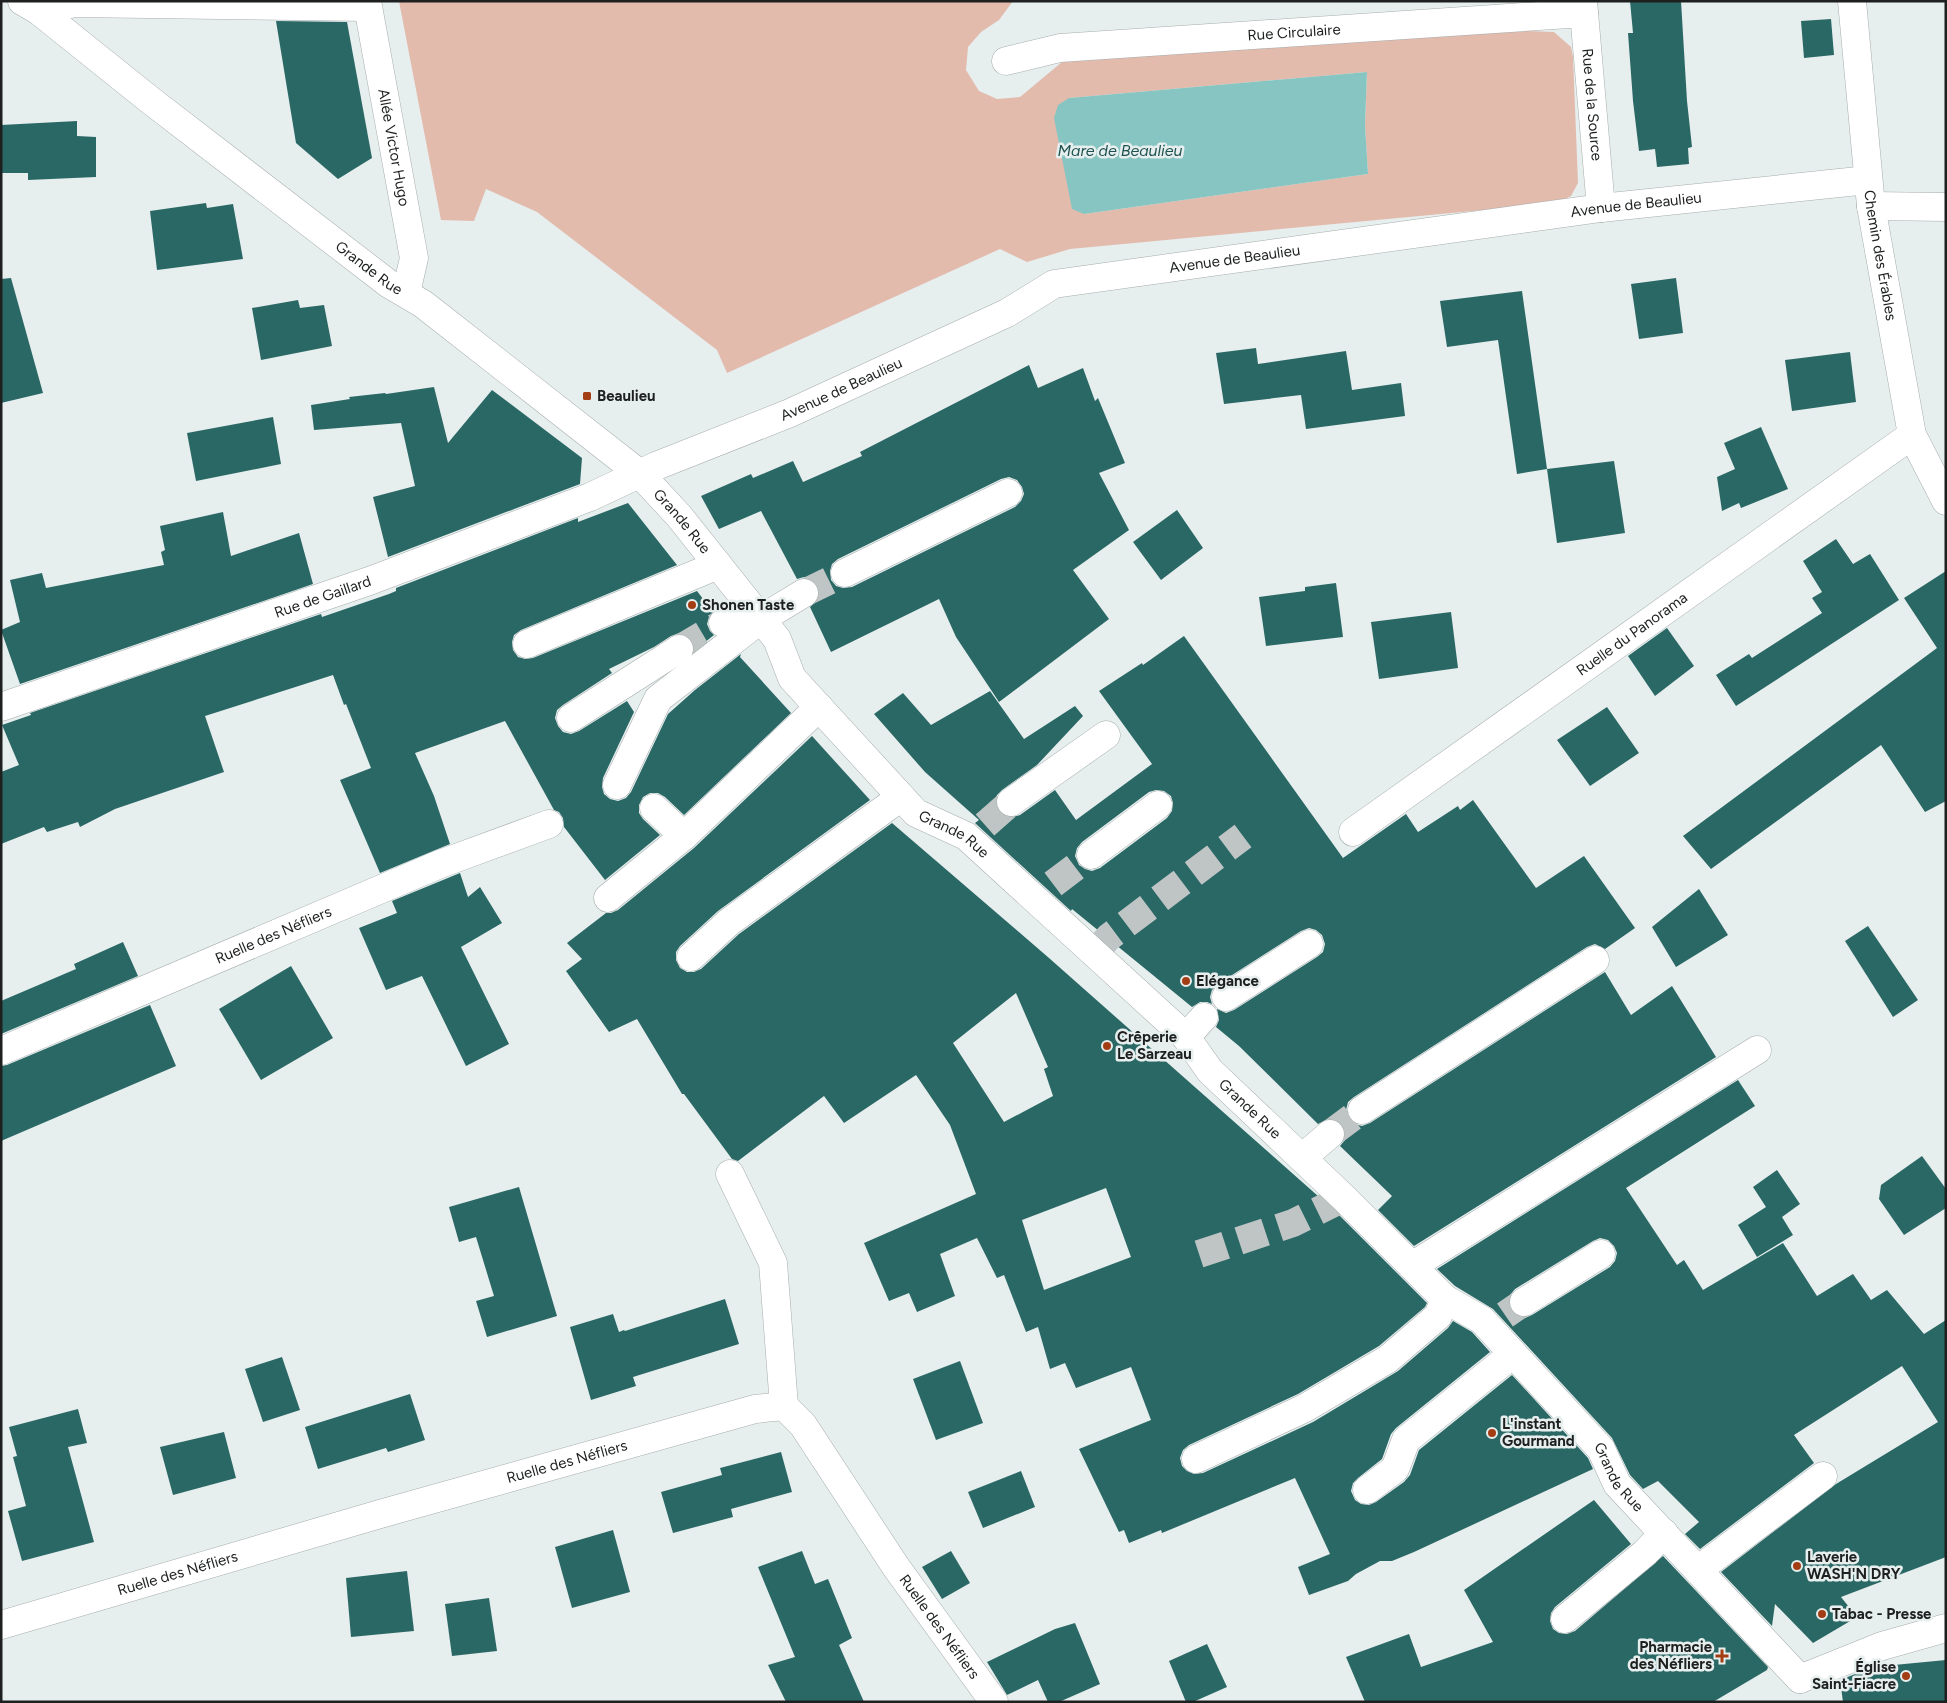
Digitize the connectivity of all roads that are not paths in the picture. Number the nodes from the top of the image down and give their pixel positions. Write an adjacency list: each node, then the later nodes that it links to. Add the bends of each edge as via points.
1 (1852, 1): 6 (street, Chemin des Érables)
2 (367, 4): 3 (street, via 74,3); 9 (street, Allée Victor Hugo, via 414,258)
3 (30, 6): 9 (street, Grande Rue, via 389,284)
4 (1584, 7): 5 (street, Rue Circulaire, via 1060,48); 8 (street, Rue de la Source)
5 (1006, 61)
6 (1869, 193): 7 (street, Avenue de Beaulieu); 8 (street, Avenue de Beaulieu); 10 (street, Chemin des Érables)
7 (1946, 207)
8 (1601, 208): 11 (street, Avenue de Beaulieu, via 1054,284 1007,313 808,405)
9 (406, 293): 11 (street, Grande Rue)
10 (1912, 434): 13 (street, Chemin des Érables); 31 (street, Ruelle du Panorama)
11 (640, 474): 14 (street, Grande Rue); 21 (street, Rue de Gaillard, via 590,497 372,580)
12 (1008, 493): 15 (street)
13 (1946, 501)
14 (718, 565): 17 (street, Grande Rue); 19 (street)
15 (845, 573)
16 (804, 593): 17 (street)
17 (755, 612): 18 (street); 22 (street, Grande Rue, via 777,639 792,678); 25 (street, via 658,699)
18 (723, 624)
19 (527, 644)
20 (679, 649): 23 (street)
21 (1, 707)
22 (819, 707): 26 (street, Grande Rue); 32 (street)
23 (571, 718)
24 (1106, 735): 27 (street)
25 (617, 785)
26 (901, 797): 36 (street, via 729,922); 40 (street, Grande Rue, via 916,813 976,831 1046,893)
27 (1011, 802)
28 (1158, 805): 33 (street)
29 (654, 808): 32 (street)
30 (549, 824): 42 (street, Ruelle des Néfliers, via 440,864)
31 (1353, 832)
32 (684, 836): 34 (street)
33 (1091, 854)
34 (608, 898)
35 (1309, 944): 38 (street)
36 (690, 957)
37 (1595, 960): 43 (street)
38 (1226, 997)
39 (1204, 1017): 40 (street)
40 (1186, 1037): 45 (street, Grande Rue, via 1210,1071)
41 (1756, 1050): 48 (street)
42 (1, 1051)
43 (1362, 1110)
44 (1330, 1134): 45 (street)
45 (1302, 1158): 48 (street, Grande Rue)
46 (730, 1174): 52 (street, via 773,1262)
47 (1601, 1254): 50 (street)
48 (1412, 1266): 49 (street, Grande Rue)
49 (1445, 1299): 50 (street, Grande Rue, via 1482,1320); 53 (street, via 1438,1316 1388,1358 1305,1408)
50 (1506, 1315): 51 (street, Grande Rue)
51 (1513, 1354): 55 (street, via 1406,1440 1395,1469); 56 (street, Grande Rue, via 1601,1449 1617,1484)
52 (784, 1406): 59 (street, Ruelle des Néfliers, via 755,1409 447,1495); 62 (street, Ruelle des Néfliers, via 803,1425 896,1567)
53 (1196, 1458)
54 (1823, 1476): 57 (street)
55 (1367, 1490)
56 (1664, 1532): 57 (street, Grande Rue); 58 (street, via 1645,1553)
57 (1698, 1570): 61 (street, Grande Rue)
58 (1566, 1619)
59 (1, 1625)
60 (1946, 1628): 61 (street, via 1882,1646)
61 (1799, 1691)
62 (994, 1702)

